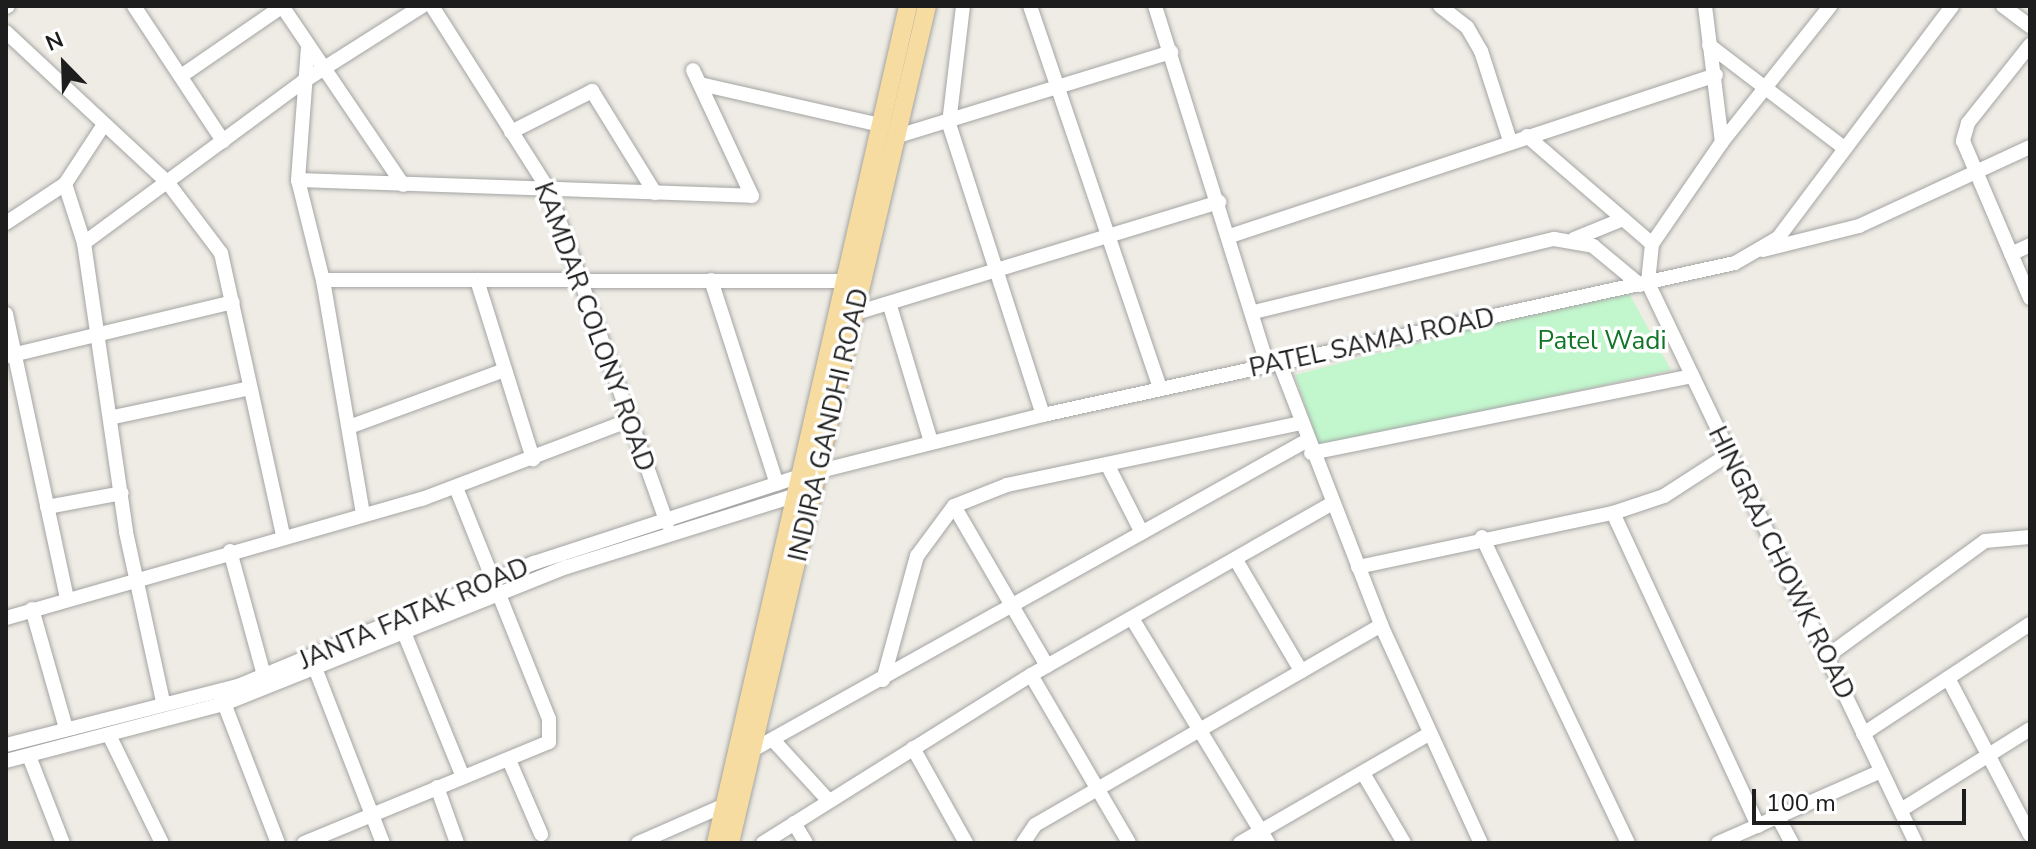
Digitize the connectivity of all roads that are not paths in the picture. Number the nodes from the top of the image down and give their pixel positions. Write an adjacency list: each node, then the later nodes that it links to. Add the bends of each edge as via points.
1 (134, 6): 24 (street)
2 (282, 6): 19 (street); 24 (street)
3 (422, 6): 22 (street)
4 (432, 6): 32 (street, KAMDAR COLONY ROAD)
5 (908, 6): 30 (main road, INDIRA GANDHI ROAD)
6 (927, 6): 33 (main road, INDIRA GANDHI ROAD)
7 (963, 6): 29 (street)
8 (1030, 6): 27 (street)
9 (1155, 6): 20 (street)
10 (1440, 6): 36 (street, via 1467,27 1481,51)
11 (1705, 6): 17 (street)
12 (1830, 6): 28 (street)
13 (1952, 6): 39 (street, PATEL SAMAJ ROAD)
14 (2003, 6): 15 (street)
15 (2030, 26)
16 (6, 32): 31 (street)
17 (1709, 45): 23 (street); 28 (street)
18 (2030, 45): 40 (street, via 1968,123 1963,141)
19 (308, 47): 22 (street); 25 (street)
20 (1171, 52): 27 (street); 47 (street)
21 (693, 70): 26 (street)
22 (325, 71): 25 (street); 44 (street)
23 (1716, 75): 34 (street); 37 (street)
24 (181, 76): 35 (street)
25 (304, 81): 35 (street); 41 (street)
26 (700, 84): 30 (street); 46 (street, via 752,196)
27 (1059, 88): 29 (street); 50 (street)
28 (1768, 89): 37 (street); 39 (street)
29 (949, 124): 33 (street); 58 (street)
30 (881, 125): 63 (main road, INDIRA GANDHI ROAD)
31 (103, 126): 42 (street); 43 (street)
32 (511, 132): 45 (street, KAMDAR COLONY ROAD); 46 (street, via 592,91)
33 (898, 136): 69 (main road, INDIRA GANDHI ROAD)
34 (1527, 136): 36 (street); 48 (street)
35 (223, 141): 42 (street)
36 (1510, 141): 51 (street)
37 (1722, 142): 54 (street)
38 (2030, 147): 40 (street)
39 (1844, 148): 56 (street, PATEL SAMAJ ROAD)
40 (1974, 173): 56 (street, via 1859,226); 57 (street)
41 (298, 180): 44 (street); 60 (street)
42 (168, 183): 53 (street); 66 (street, via 221,253)
43 (65, 184): 49 (street); 53 (street)
44 (403, 185): 45 (street)
45 (548, 189): 46 (street); 59 (street, KAMDAR COLONY ROAD)
46 (655, 193)
47 (1219, 202): 50 (street); 51 (street)
48 (1623, 219): 52 (street); 54 (street)
49 (6, 223)
50 (1108, 236): 58 (street); 77 (street)
51 (1230, 236): 68 (street)
52 (1573, 239): 64 (street, via 1607,255); 68 (street)
53 (84, 243): 71 (street)
54 (1652, 244): 64 (street)
55 (2030, 245): 57 (street)
56 (1763, 250): 64 (street, PATEL SAMAJ ROAD, via 1705,274)
57 (2011, 254): 65 (street)
58 (999, 274): 67 (street); 78 (street)
59 (581, 279): 61 (street); 62 (street); 80 (street, KAMDAR COLONY ROAD)
60 (323, 280): 61 (street); 82 (street)
61 (477, 280): 74 (street)
62 (711, 280): 63 (street); 90 (street)
63 (845, 281): 89 (main road, INDIRA GANDHI ROAD)
64 (1644, 284): 73 (street, PATEL SAMAJ ROAD); 75 (street, HINGRAJ CHOWK ROAD)
65 (2030, 298)
66 (233, 302): 71 (street); 76 (street)
67 (890, 306): 69 (street); 83 (street)
68 (1254, 312): 73 (street)
69 (856, 313): 88 (main road, INDIRA GANDHI ROAD)
70 (6, 314): 72 (street)
71 (100, 335): 72 (street); 79 (street)
72 (10, 355): 97 (street)
73 (1274, 365): 77 (street, PATEL SAMAJ ROAD); 81 (street)
74 (505, 370): 82 (street); 86 (street)
75 (1692, 376): 84 (street); 85 (street, HINGRAJ CHOWK ROAD)
76 (250, 388): 79 (street); 102 (street)
77 (1160, 388): 78 (street, PATEL SAMAJ ROAD)
78 (1043, 415): 83 (street, PATEL SAMAJ ROAD)
79 (114, 417): 93 (street)
80 (630, 420): 86 (street); 100 (street, KAMDAR COLONY ROAD)
81 (1300, 423): 84 (street); 87 (street)
82 (349, 427): 99 (street)
83 (931, 442): 88 (street, PATEL SAMAJ ROAD)
84 (1309, 447): 95 (street); 101 (street)
85 (1729, 454): 98 (street, via 1664,496); 119 (street, HINGRAJ CHOWK ROAD)
86 (533, 459): 91 (street)
87 (1107, 464): 96 (street, via 982,492); 101 (street)
88 (819, 471): 89 (street, JANTA FATAK ROAD); 92 (main road, INDIRA GANDHI ROAD)
89 (800, 476): 90 (street, JANTA FATAK ROAD); 94 (main road, INDIRA GANDHI ROAD)
90 (777, 484): 100 (street, JANTA FATAK ROAD)
91 (456, 488): 99 (street); 109 (street)
92 (815, 490): 94 (street); 138 (main road, INDIRA GANDHI ROAD)
93 (122, 493): 97 (street); 108 (street)
94 (796, 495): 100 (street); 138 (main road, INDIRA GANDHI ROAD)
95 (1331, 504): 106 (street); 107 (street)
96 (954, 506): 112 (street); 125 (street, via 917,556)
97 (47, 507): 111 (street)
98 (1613, 513): 103 (street); 154 (street)
99 (363, 514): 102 (street)
100 (667, 524): 109 (street, JANTA FATAK ROAD); 110 (street)
101 (1142, 533): 112 (street)
102 (283, 535): 105 (street)
103 (1482, 537): 107 (street); 176 (street)
104 (2030, 537): 119 (street, via 1985,541)
105 (230, 551): 108 (street); 126 (street)
106 (1236, 560): 115 (street); 121 (street)
107 (1358, 567): 117 (street)
108 (136, 579): 111 (street); 128 (street)
109 (491, 582): 110 (street); 126 (street, JANTA FATAK ROAD)
110 (498, 597): 118 (street); 141 (street, via 552,729 540,749)
111 (67, 599): 113 (street)
112 (1012, 604): 120 (street); 125 (street)
113 (32, 609): 114 (street); 129 (street)
114 (6, 618)
115 (1133, 620): 120 (street); 130 (street)
116 (2030, 624): 124 (street)
117 (1381, 625): 121 (street); 132 (street)
118 (405, 635): 122 (street); 145 (street)
119 (1826, 657): 133 (street, HINGRAJ CHOWK ROAD)
120 (1047, 666): 123 (street)
121 (1301, 671): 130 (street)
122 (317, 673): 126 (street); 151 (street)
123 (1031, 675): 137 (street); 147 (street)
124 (1948, 678): 133 (street); 139 (street)
125 (883, 680): 135 (street)
126 (266, 683): 127 (street, JANTA FATAK ROAD)
127 (221, 697): 128 (street, JANTA FATAK ROAD); 134 (street); 161 (street)
128 (163, 702): 129 (street, JANTA FATAK ROAD)
129 (66, 728): 136 (street, JANTA FATAK ROAD)
130 (1202, 729): 147 (street); 157 (street)
131 (2030, 729): 139 (street)
132 (1429, 734): 144 (street); 175 (street)
133 (1863, 734): 143 (street, HINGRAJ CHOWK ROAD)
134 (109, 735): 140 (street); 160 (street)
135 (774, 741): 138 (street); 148 (street)
136 (6, 745)
137 (913, 748): 148 (street); 170 (street)
138 (744, 754): 149 (main road, INDIRA GANDHI ROAD); 167 (main road, INDIRA GANDHI ROAD)
139 (1988, 755): 150 (street); 156 (street)
140 (29, 756): 142 (street); 159 (street)
141 (509, 760): 145 (street); 155 (street)
142 (6, 761)
143 (1881, 771): 150 (street, HINGRAJ CHOWK ROAD); 152 (street)
144 (1363, 773): 157 (street); 174 (street)
145 (463, 777): 146 (street)
146 (437, 787): 151 (street); 164 (street)
147 (1096, 790): 171 (street, via 1035,825); 172 (street)
148 (829, 801): 153 (street)
149 (725, 805): 158 (street); 166 (main road, INDIRA GANDHI ROAD)
150 (1901, 810): 179 (street, HINGRAJ CHOWK ROAD)
151 (372, 816): 162 (street); 163 (street)
152 (1778, 817): 154 (street); 178 (street)
153 (794, 823): 168 (street); 169 (street)
154 (1758, 826): 177 (street)
155 (541, 834)
156 (2030, 835)
157 (1265, 837): 173 (street)
158 (655, 839): 165 (street)
159 (63, 843)
160 (162, 843)
161 (278, 843)
162 (304, 843)
163 (383, 843)
164 (457, 843)
165 (638, 843)
166 (716, 843)
167 (730, 843)
168 (763, 843)
169 (806, 843)
170 (966, 843)
171 (1023, 843)
172 (1129, 843)
173 (1240, 843)
174 (1404, 843)
175 (1481, 843)
176 (1628, 843)
177 (1718, 843)
178 (1792, 843)
179 (1916, 843)

